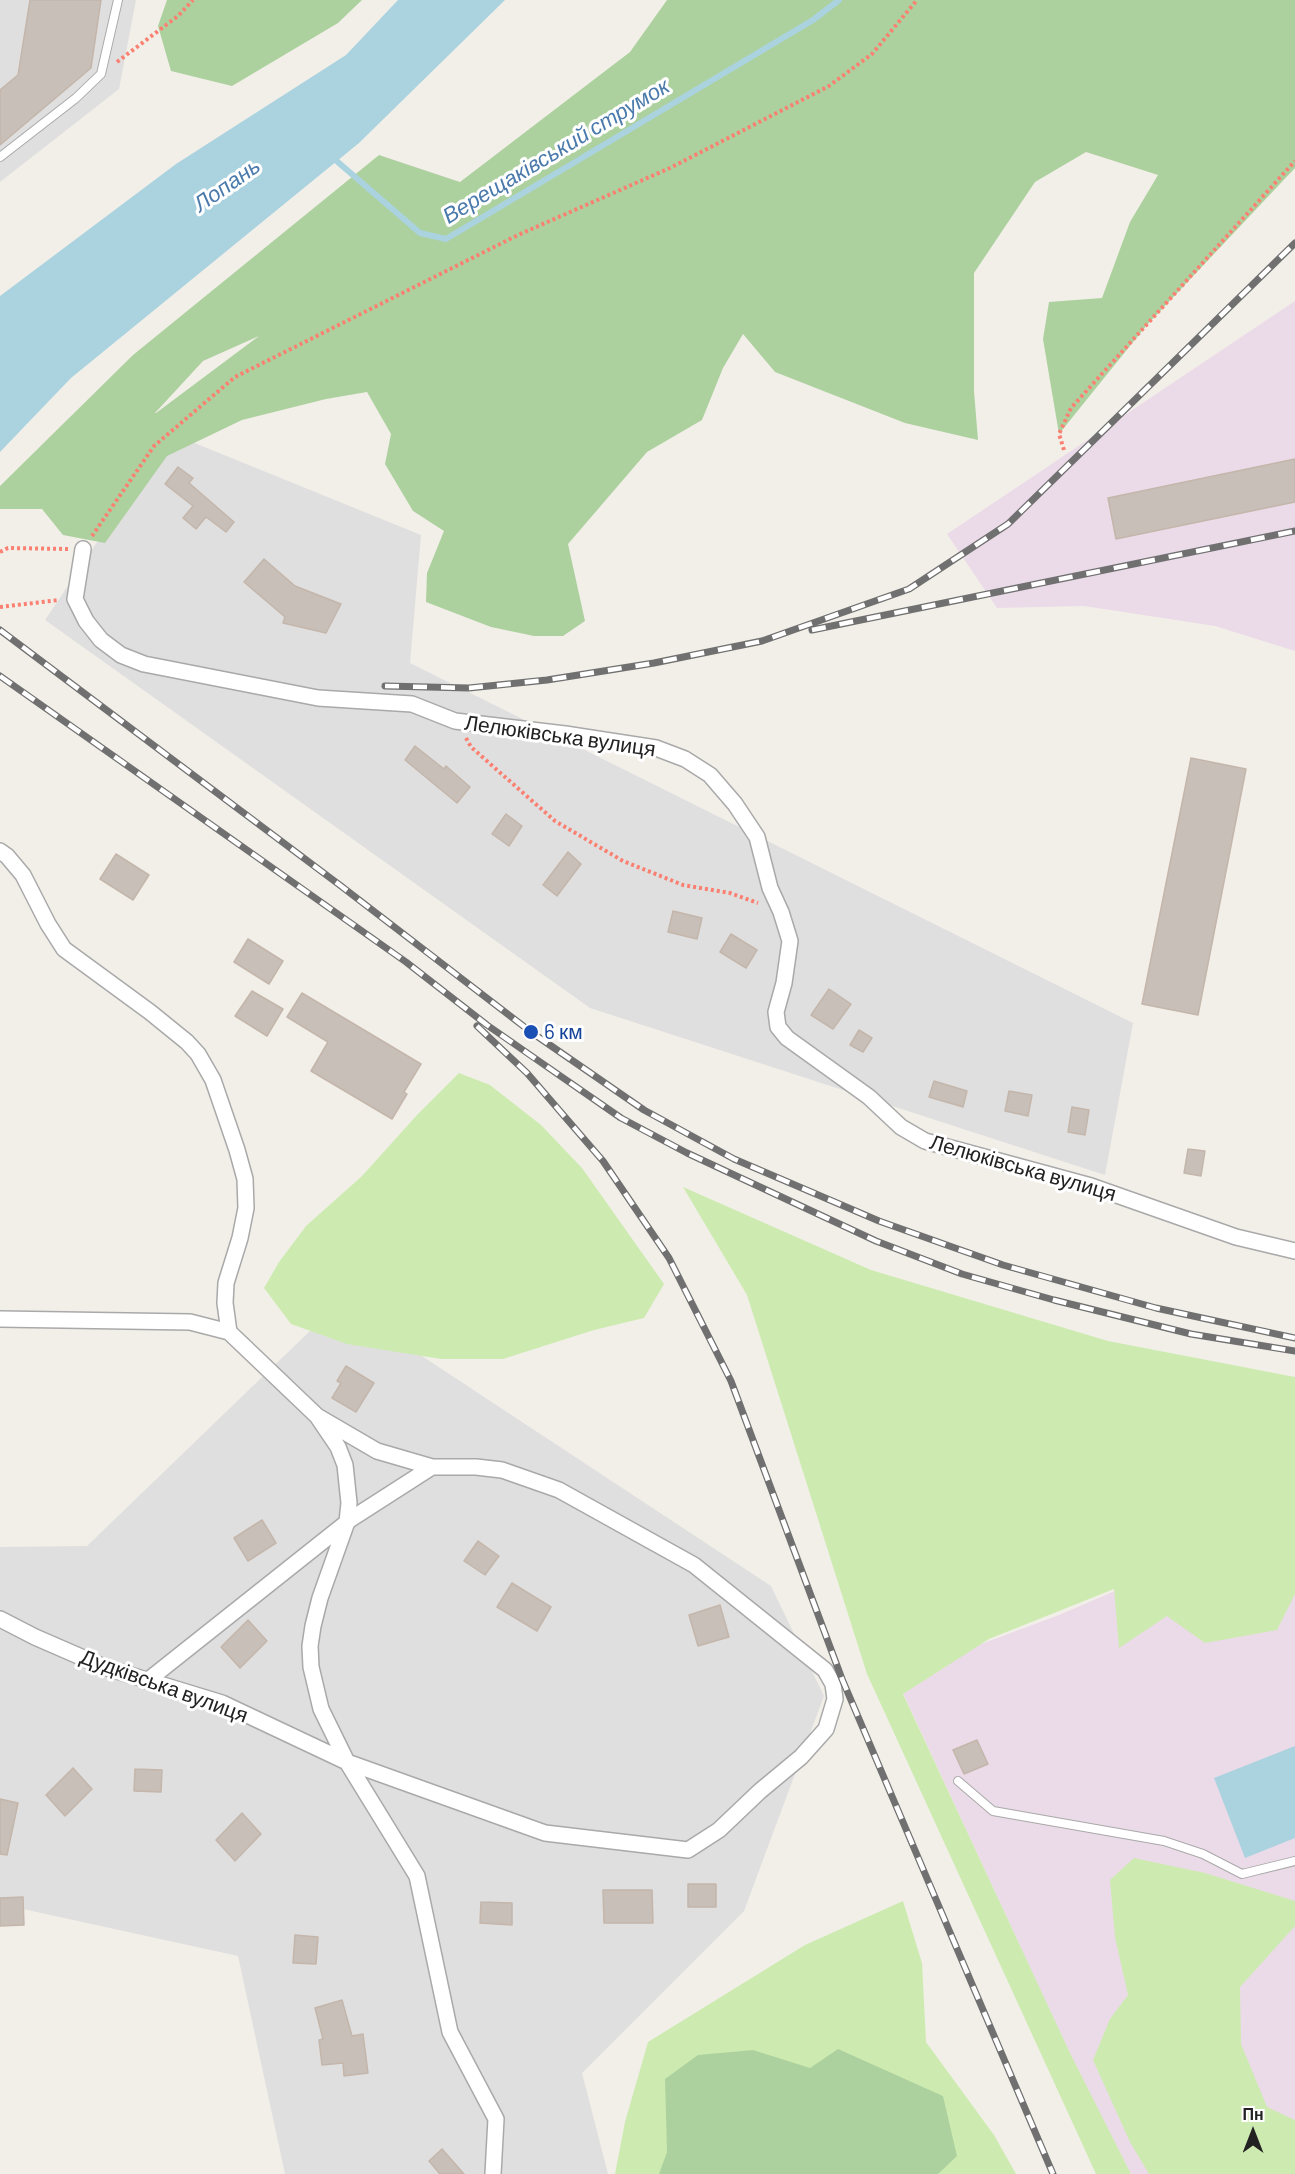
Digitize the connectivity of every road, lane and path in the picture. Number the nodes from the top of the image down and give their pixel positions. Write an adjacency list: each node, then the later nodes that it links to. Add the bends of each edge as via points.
1 (118, 0): 4 (lane)
2 (193, 0): 4 (path, via 178,16)
3 (917, 0): 8 (path, via 872,54 830,86 670,168 518,235 235,376 154,446)
4 (101, 74): 5 (lane)
5 (0, 157)
6 (1295, 161): 7 (path, via 1071,408 1059,434)
7 (1064, 450)
8 (83, 549): 9 (path); 10 (street)
9 (0, 552)
10 (75, 598): 11 (path); 12 (street, Лелюківська вулиця, via 86,621 102,640 121,655 144,664 318,698 412,704)
11 (0, 607)
12 (455, 721): 14 (path, via 471,747 555,821 623,861 683,885 730,893); 14 (street, Лелюківська вулиця, via 656,748 685,759 710,775 757,837 770,888)
13 (0, 851): 17 (street, via 23,875 64,949 187,1042 213,1080 237,1150 246,1208 225,1283)
14 (781, 912): 15 (street, Лелюківська вулиця, via 789,941 776,1012 778,1027 787,1038 869,1097 901,1127 925,1141 1090,1186 1236,1237)
15 (1295, 1251)
16 (0, 1319): 17 (street, via 190,1322)
17 (229, 1332): 18 (street)
18 (317, 1416): 19 (street, Дудківська вулиця, via 377,1451); 20 (street, via 345,1465)
19 (432, 1467): 20 (street); 23 (street, Дудківська вулиця, via 502,1470 559,1490 694,1565 825,1670 835,1699 826,1729 801,1757 719,1830 688,1850 545,1833)
20 (347, 1522): 22 (street); 23 (street, via 320,1598 310,1646 321,1709)
21 (0, 1619): 22 (street, Дудківська вулиця, via 104,1667)
22 (147, 1681): 23 (street, Дудківська вулиця, via 222,1703)
23 (347, 1762): 26 (street, via 417,1876 450,2032 495,2119)
24 (958, 1781): 25 (lane, via 993,1810 1164,1841 1203,1854 1242,1874)
25 (1295, 1861)
26 (494, 2174)

